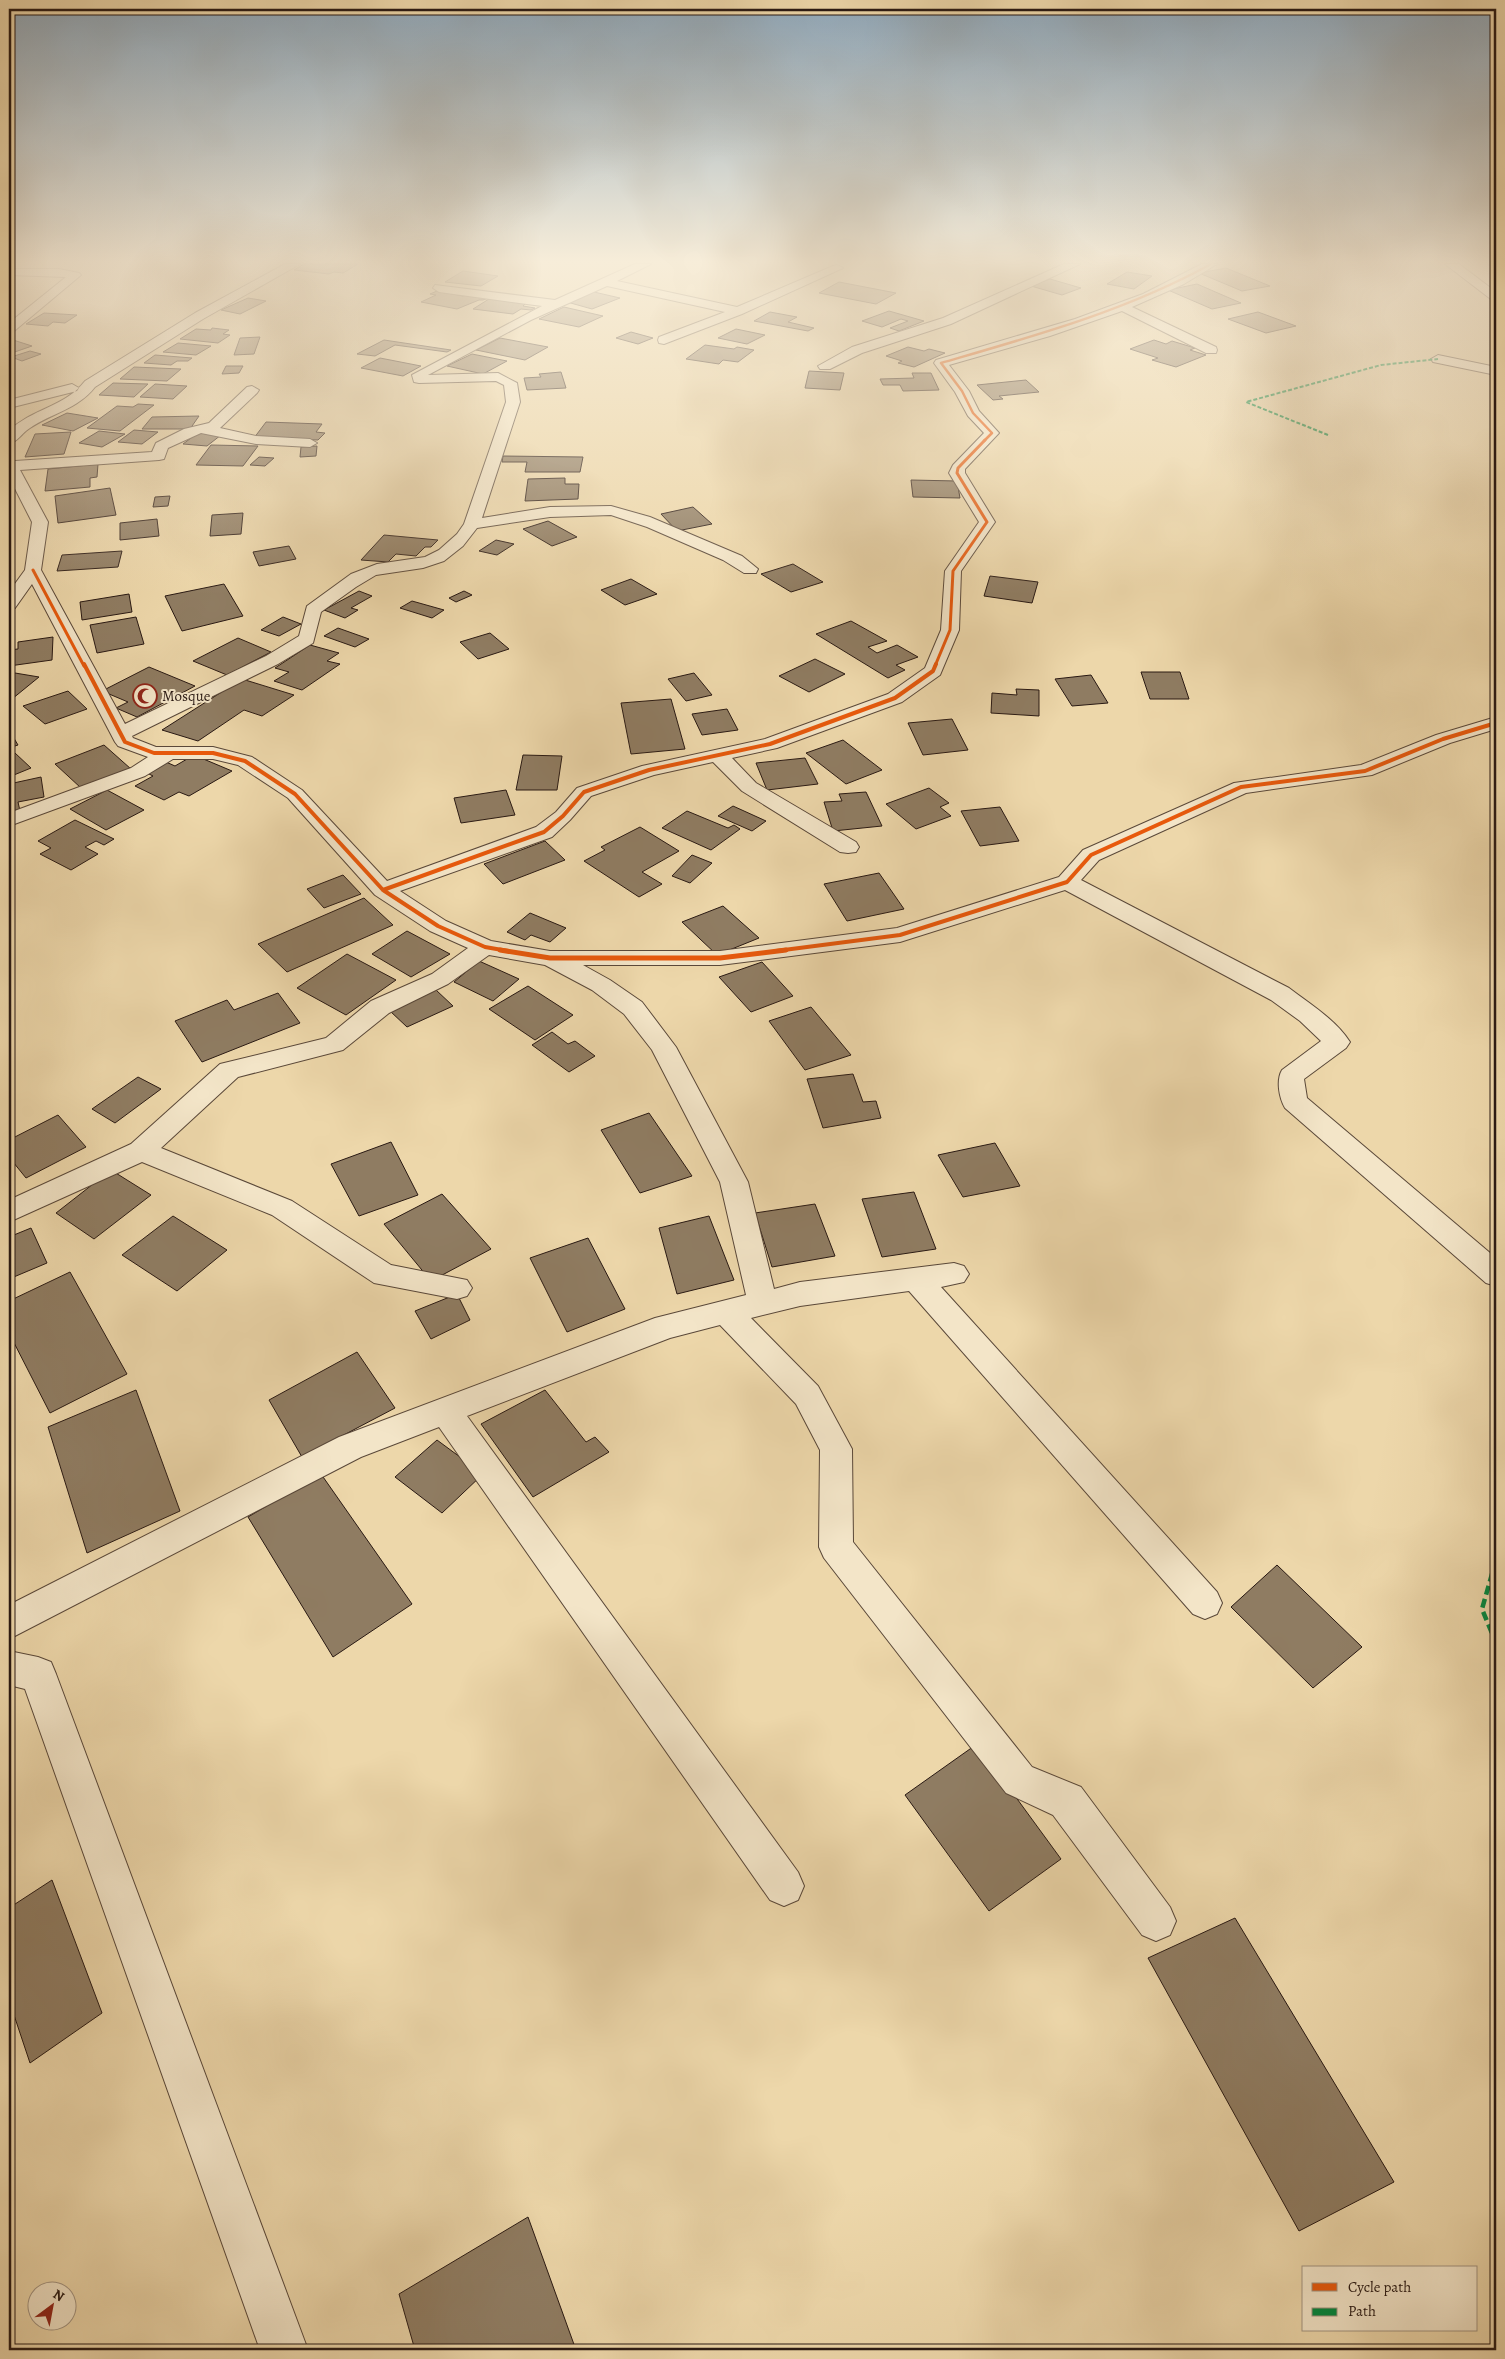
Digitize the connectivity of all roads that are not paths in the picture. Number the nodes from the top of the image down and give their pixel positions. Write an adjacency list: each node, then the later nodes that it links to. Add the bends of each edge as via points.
1 (106, 374): 4 (street)
2 (421, 374): 11 (street, via 420,379 498,377 510,383 513,402)
3 (950, 374): 18 (street, via 973,413 992,433 958,468 957,473 987,522 953,571 950,630 934,671 895,698 770,744)
4 (90, 384): 6 (street); 8 (street, via 77,398 28,421)
5 (252, 390): 7 (street, via 214,426)
6 (12, 400)
7 (201, 429): 9 (street, via 256,440); 10 (street, via 161,446 159,456)
8 (9, 440)
9 (310, 443)
10 (10, 464): 13 (street, via 40,522)
11 (472, 524): 12 (street, via 548,512 626,513 740,560); 16 (street, via 462,540 441,557 422,564 389,566 367,572 313,610 307,639 272,660)
12 (750, 569)
13 (33, 570): 14 (street); 16 (street)
14 (9, 604)
15 (1496, 723): 21 (street, via 1443,739 1364,771 1241,787 1091,855)
16 (120, 734): 17 (street, via 125,742 154,753)
17 (169, 753): 19 (street, via 138,772); 22 (street, via 213,753 245,761 295,794)
18 (717, 756): 20 (street, via 749,787); 22 (street, via 649,770 584,792 544,832)
19 (10, 820)
20 (848, 847)
21 (1067, 882): 24 (street, via 900,935 720,958); 28 (street, via 1280,994 1316,1021 1337,1042 1290,1076 1294,1102)
22 (383, 890): 23 (street, via 438,926)
23 (485, 947): 24 (street); 25 (street, via 440,979 380,1007 334,1044 229,1070)
24 (550, 958): 31 (street, via 601,985 633,1008 663,1047 734,1182)
25 (142, 1152): 26 (street); 30 (street, via 282,1208 384,1274)
26 (9, 1212)
27 (954, 1274): 29 (street)
28 (1496, 1275)
29 (916, 1279): 31 (street, via 800,1294); 34 (street)
30 (457, 1288)
31 (763, 1303): 32 (street)
32 (726, 1312): 33 (street, via 666,1327); 38 (street, via 807,1395 836,1449 836,1547 1019,1780 1067,1801)
33 (445, 1411): 35 (street, via 350,1446); 37 (street)
34 (1206, 1603)
35 (9, 1623)
36 (9, 1668): 39 (street, via 38,1674)
37 (784, 1886)
38 (1156, 1921)
39 (284, 2350)

